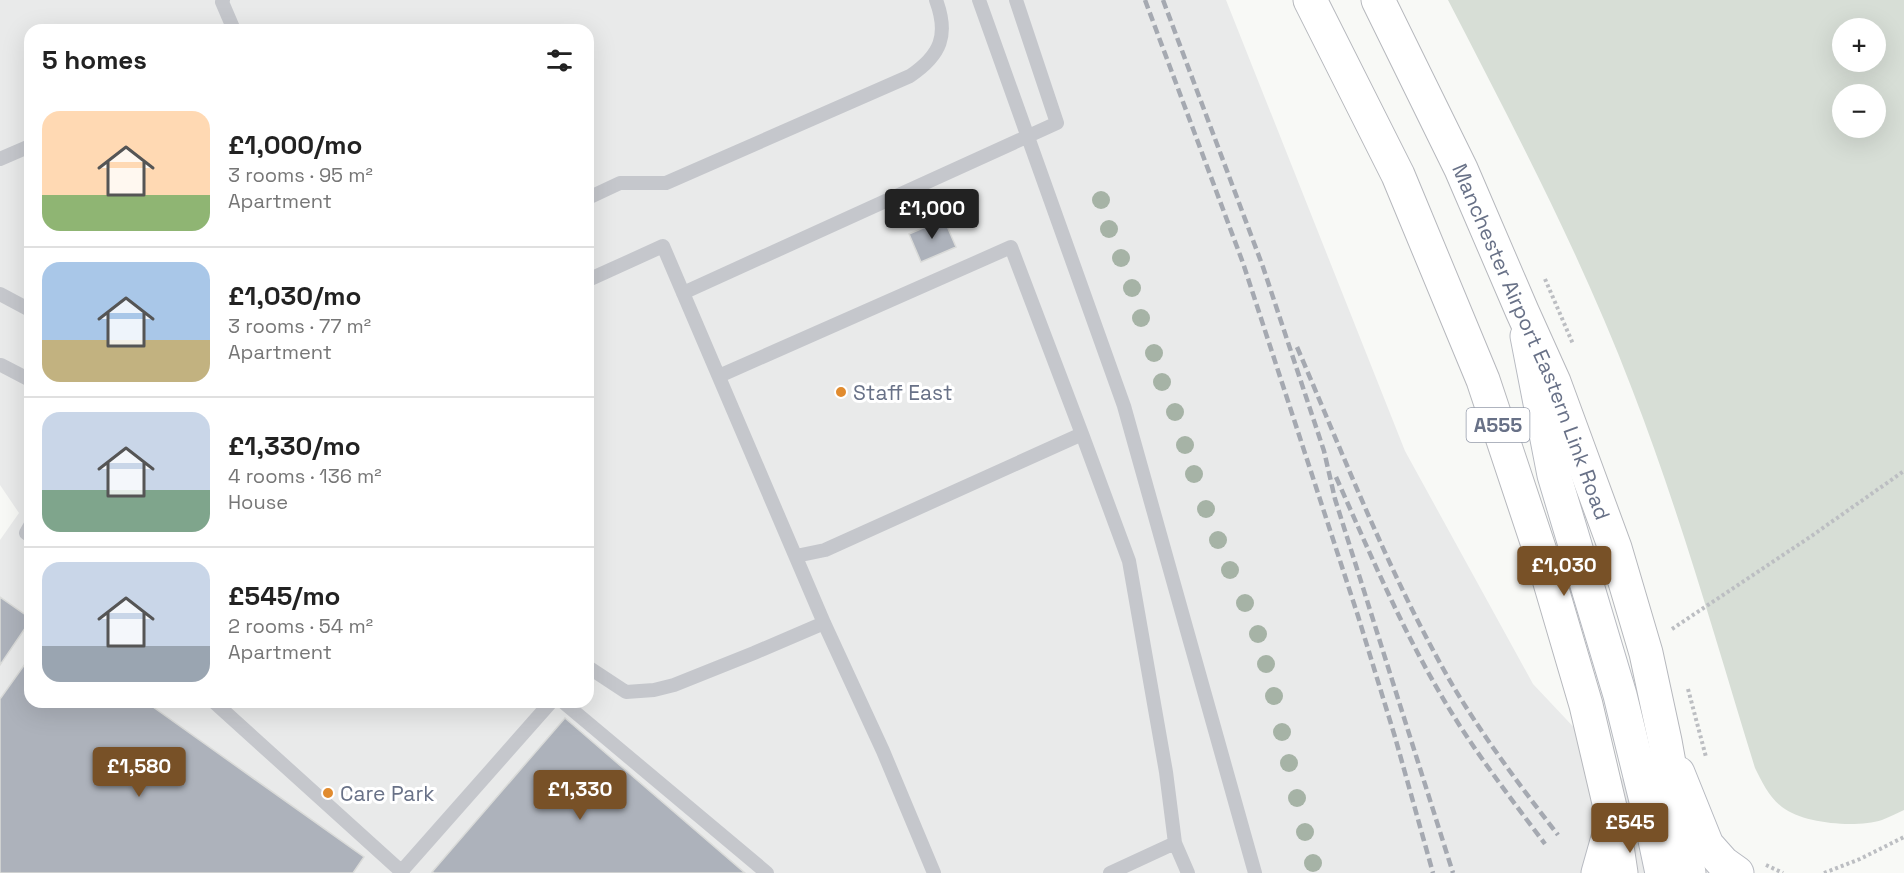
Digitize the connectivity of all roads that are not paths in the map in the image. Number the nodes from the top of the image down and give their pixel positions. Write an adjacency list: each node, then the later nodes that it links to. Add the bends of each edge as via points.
1 (224, 0): 7 (lane)
2 (936, 0): 11 (lane, via 943,34 922,69 910,76 666,183 620,183)
3 (979, 0): 8 (lane)
4 (1016, 0): 8 (lane, via 1057,123)
5 (1310, 0): 28 (main road, A555, via 1398,175 1483,380 1546,569 1586,705)
6 (1378, 0): 16 (main road, Manchester Airport Eastern Link Road / A555, via 1461,169)
7 (231, 24)
8 (1027, 137): 13 (lane); 35 (lane, via 1124,406)
9 (24, 149): 10 (lane)
10 (0, 159)
11 (594, 195)
12 (594, 277): 13 (lane, via 663,246)
13 (683, 293): 18 (lane)
14 (0, 294): 15 (lane)
15 (24, 307)
16 (1522, 311): 27 (main road, Manchester Airport Eastern Link Road / A555, via 1554,382 1615,548 1646,653); 38 (main road, A555, via 1554,475 1620,694)
17 (1, 365): 19 (lane)
18 (718, 376): 20 (lane, via 1011,247); 21 (lane)
19 (24, 377)
20 (1082, 434): 21 (lane, via 825,550); 29 (lane, via 1129,561)
21 (796, 556): 22 (lane)
22 (824, 622): 23 (lane, via 754,654 654,690 626,692); 32 (lane)
23 (594, 671)
24 (221, 708): 30 (lane)
25 (546, 708): 30 (lane)
26 (570, 708): 31 (lane)
27 (1665, 741): 39 (main road, Manchester Airport Eastern Link Road / A555); 40 (main road, A555, via 1707,845)
28 (1613, 820): 36 (main road); 37 (main road, A555)
29 (1175, 843): 33 (lane); 34 (lane)
30 (401, 872)
31 (767, 873)
32 (934, 873)
33 (1110, 873)
34 (1188, 873)
35 (1255, 873)
36 (1598, 873)
37 (1621, 873)
38 (1662, 873)
39 (1689, 873)
40 (1737, 873)

